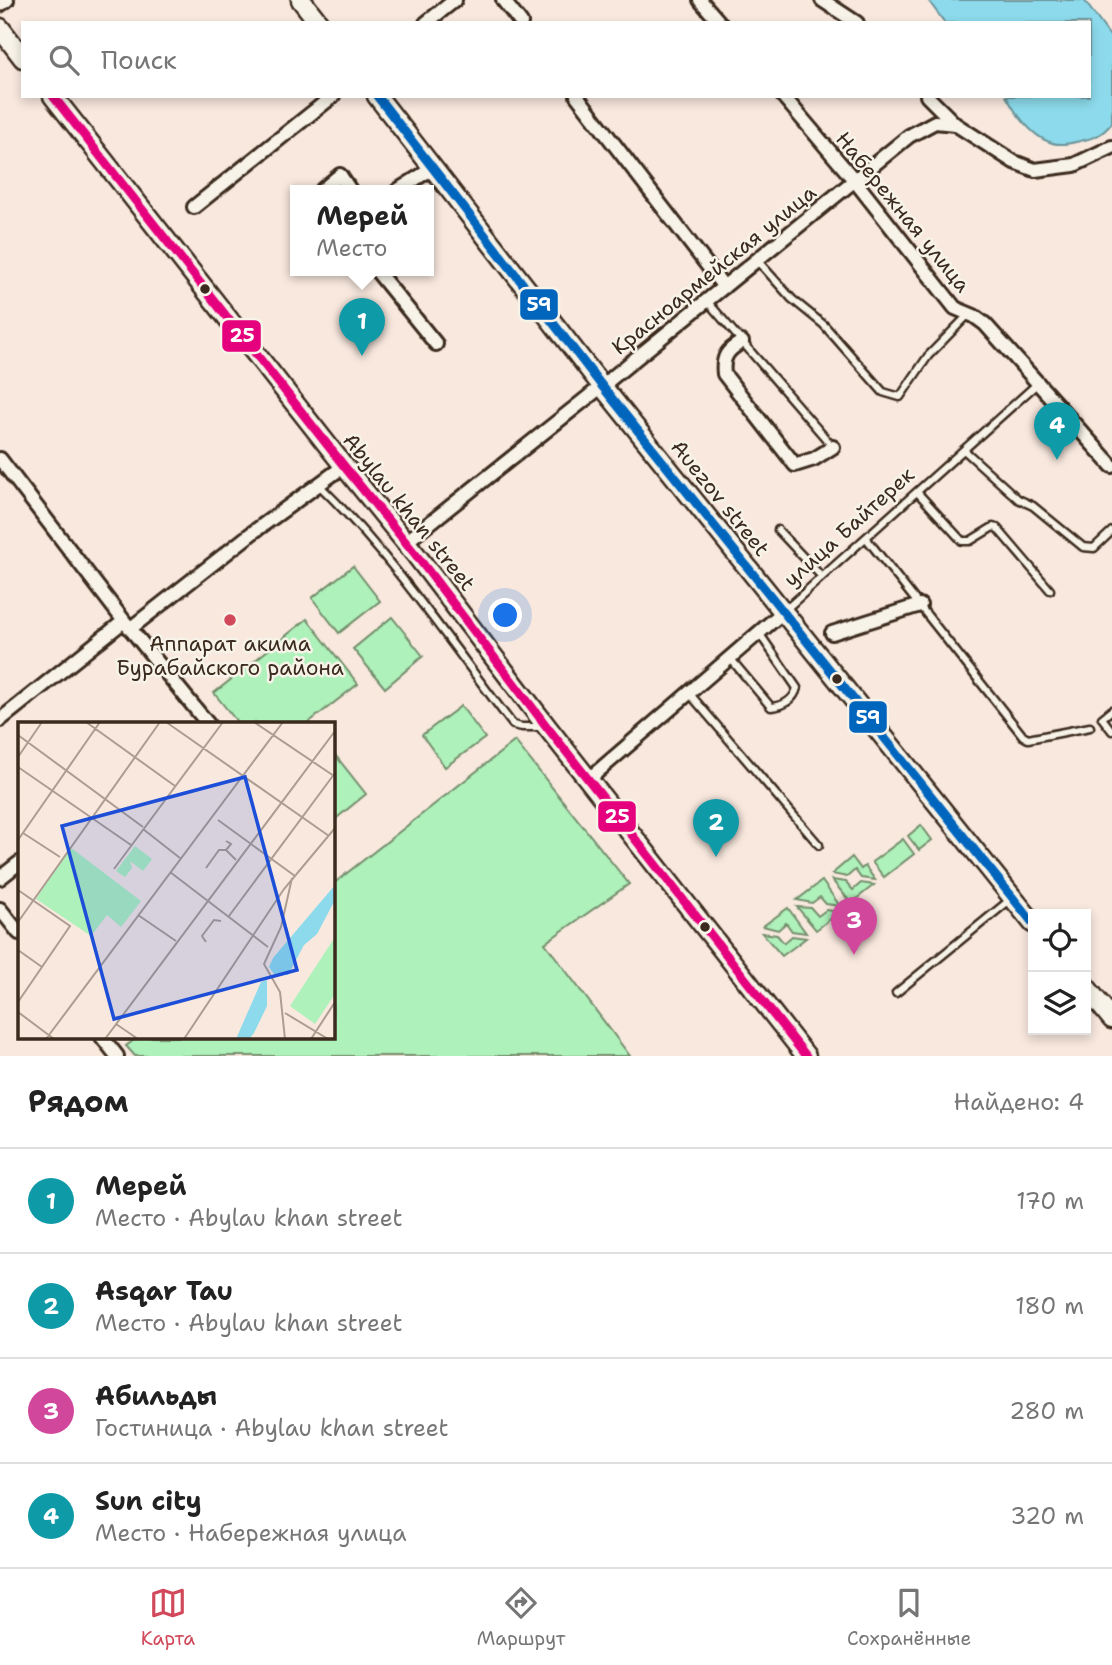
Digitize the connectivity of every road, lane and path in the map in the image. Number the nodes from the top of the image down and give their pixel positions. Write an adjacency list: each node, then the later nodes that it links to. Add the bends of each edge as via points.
1 (7, 0): 7 (street)
2 (300, 0): 8 (street)
3 (456, 0): 9 (street)
4 (503, 0): 10 (street)
5 (700, 0): 11 (street)
6 (822, 0): 12 (street)
7 (0, 5)
8 (317, 21)
9 (429, 21)
10 (519, 21)
11 (718, 21)
12 (854, 21)
13 (0, 28): 14 (street)
14 (21, 55)
15 (55, 98): 41 (street, Abylau khan street)
16 (330, 98): 28 (street)
17 (379, 98): 23 (street, Auezov street)
18 (579, 98): 31 (street)
19 (785, 98): 24 (street, Набережная улица)
20 (929, 98): 21 (street)
21 (955, 124): 22 (street, via 1014,162 1035,170 1074,165); 24 (street, Красноармейская улица, via 935,122 909,136)
22 (1112, 147)
23 (433, 168): 27 (street); 37 (street, Auezov street)
24 (855, 181): 29 (street, Красноармейская улица); 33 (street, Набережная улица, via 955,308)
25 (328, 185): 26 (street, via 340,176)
26 (347, 185)
27 (406, 185)
28 (194, 207)
29 (757, 260): 31 (street, Красноармейская улица); 33 (lane, via 883,392 900,397 928,356)
30 (381, 276): 35 (street)
31 (724, 287): 32 (street, Красноармейская улица)
32 (707, 301): 34 (lane); 37 (street, Красноармейская улица)
33 (970, 314): 36 (street, Набережная улица, via 985,324)
34 (742, 342): 38 (lane); 38 (street, via 725,355 724,374 795,465)
35 (436, 344)
36 (1038, 383): 39 (lane, улица Байтерек); 42 (street, Набережная улица)
37 (602, 386): 48 (street, Красноармейская улица); 52 (street, Auezov street)
38 (833, 447)
39 (964, 450): 44 (lane, улица Байтерек); 46 (lane, via 1018,499 1083,547 1094,548)
40 (0, 459): 53 (street)
41 (344, 466): 43 (street); 48 (street, Abylau khan street)
42 (1112, 466)
43 (319, 485): 53 (street); 61 (lane, via 396,572 513,725)
44 (917, 492): 47 (lane, улица Байтерек); 50 (lane, via 962,541 997,528)
45 (778, 530): 49 (lane)
46 (1112, 531)
47 (866, 538): 49 (lane, улица Байтерек); 51 (lane)
48 (405, 542): 61 (street, Abylau khan street)
49 (822, 577): 52 (lane, улица Байтерек)
50 (1051, 590)
51 (920, 605): 55 (street); 62 (lane, via 1023,736 1028,739)
52 (783, 612): 54 (street, улица Байтерек); 68 (street, Auezov street)
53 (128, 624): 59 (street); 60 (street)
54 (759, 633): 56 (street, улица Байтерек); 56 (lane, via 797,688 788,702 771,706)
55 (832, 633)
56 (730, 658): 57 (street, улица Байтерек)
57 (689, 693): 64 (street, улица Байтерек); 65 (lane)
58 (1112, 710): 63 (lane, via 1102,718)
59 (205, 719)
60 (0, 720)
61 (547, 727): 64 (street, Abylau khan street)
62 (1090, 727)
63 (1112, 731)
64 (589, 779): 77 (street, Abylau khan street)
65 (819, 845)
66 (18, 864): 67 (street)
67 (0, 878)
68 (1013, 898): 70 (street, Auezov street); 72 (lane)
69 (0, 909): 71 (street)
70 (1028, 917)
71 (18, 932)
72 (896, 993)
73 (1091, 993): 74 (street)
74 (1112, 1019)
75 (103, 1038): 76 (street)
76 (117, 1056)
77 (806, 1056)

